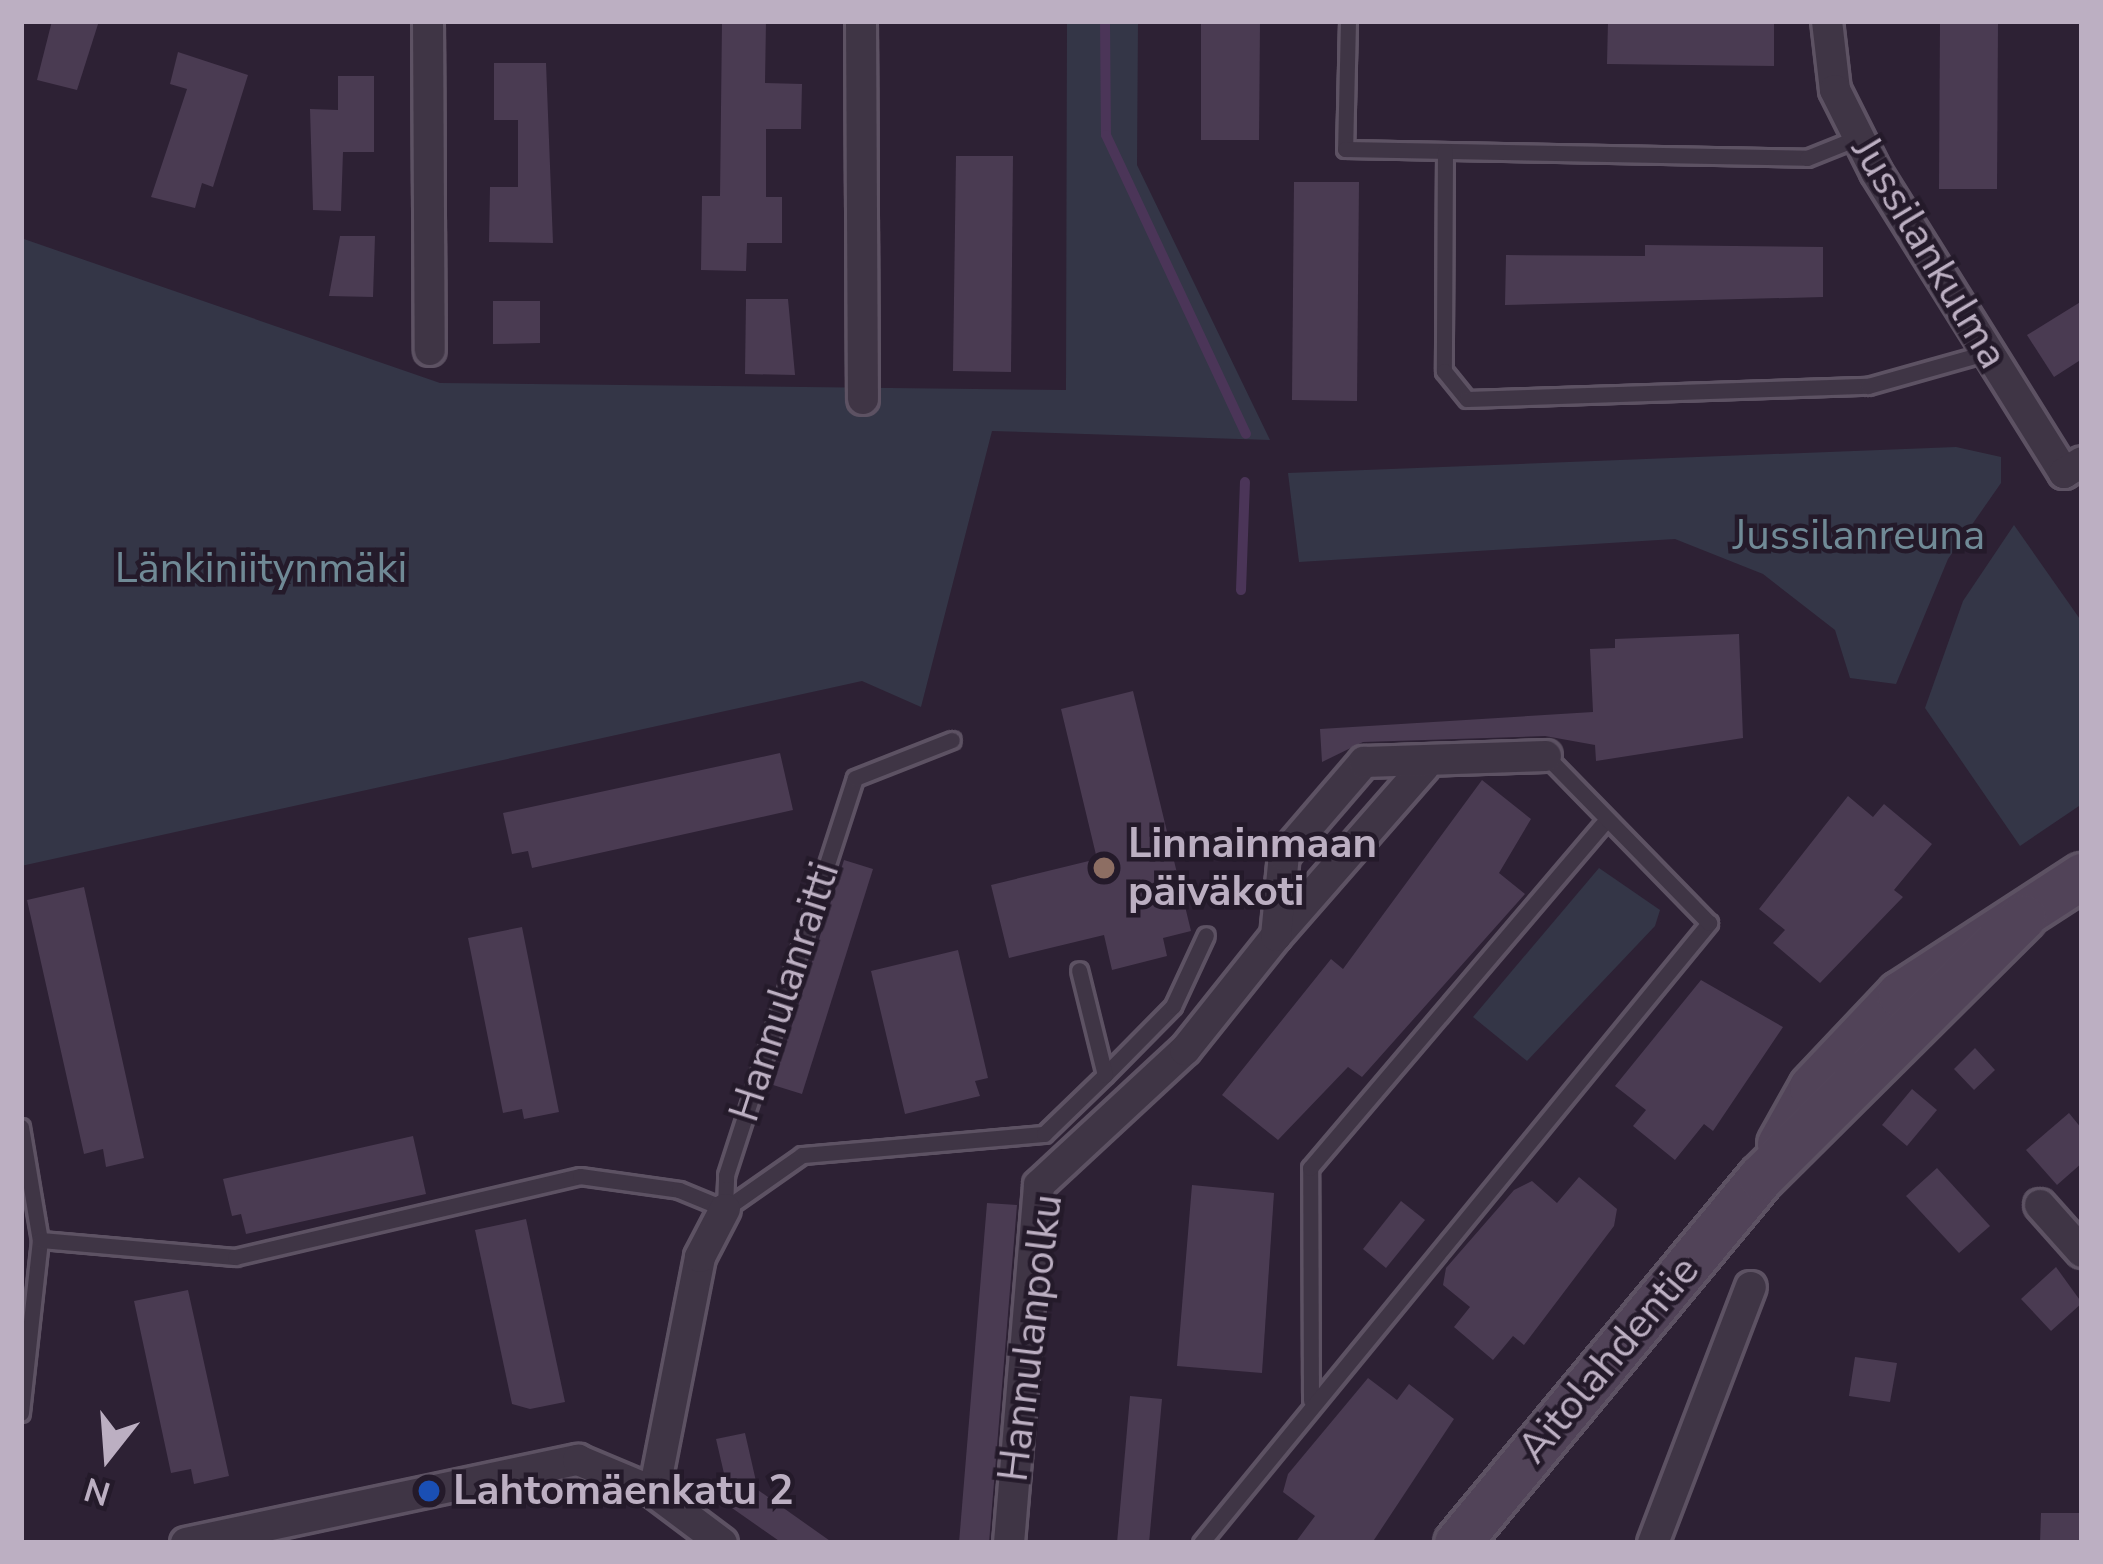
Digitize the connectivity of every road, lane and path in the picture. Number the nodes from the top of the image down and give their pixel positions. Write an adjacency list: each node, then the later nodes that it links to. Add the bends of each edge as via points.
1 (428, 21): 7 (street)
2 (861, 21): 9 (street)
3 (1348, 21): 6 (lane, via 1345,149)
4 (1827, 21): 5 (street, Jussilankulma, via 1835,90)
5 (1857, 138): 6 (lane, via 1808,158); 8 (street, Jussilankulma)
6 (1445, 152): 8 (lane, via 1444,371 1467,398 1868,386)
7 (430, 350)
8 (1988, 352): 10 (street, Jussilankulma)
9 (863, 399)
10 (2073, 467)
11 (952, 740): 22 (lane, Hannulanraitti, via 855,778)
12 (1546, 756): 13 (street); 14 (lane)
13 (1424, 767): 17 (street, Hannulanpolku); 17 (street, via 1364,762 1283,855)
14 (1602, 825): 26 (lane, via 1310,1168); 26 (lane, via 1709,923)
15 (2082, 876): 33 (main road, Aitolahdentie, via 2023,917 1761,1177)
16 (1206, 934): 19 (lane, via 1173,1006)
17 (1276, 936): 31 (street, Hannulanpolku, via 1185,1050 1039,1185)
18 (1079, 970): 19 (lane)
19 (1105, 1076): 22 (lane, via 1044,1134 802,1155)
20 (21, 1127): 23 (lane)
21 (2040, 1205): 24 (street)
22 (725, 1209): 23 (lane, via 680,1190 580,1176 235,1257); 28 (street, via 700,1257)
23 (40, 1240): 27 (lane)
24 (2082, 1252)
25 (1751, 1287): 34 (street)
26 (1311, 1400): 32 (lane)
27 (21, 1413)
28 (655, 1492): 29 (street, via 609,1466 550,1461); 30 (street)
29 (185, 1543)
30 (722, 1543)
31 (1009, 1543)
32 (1201, 1543)
33 (1457, 1543)
34 (1653, 1543)

